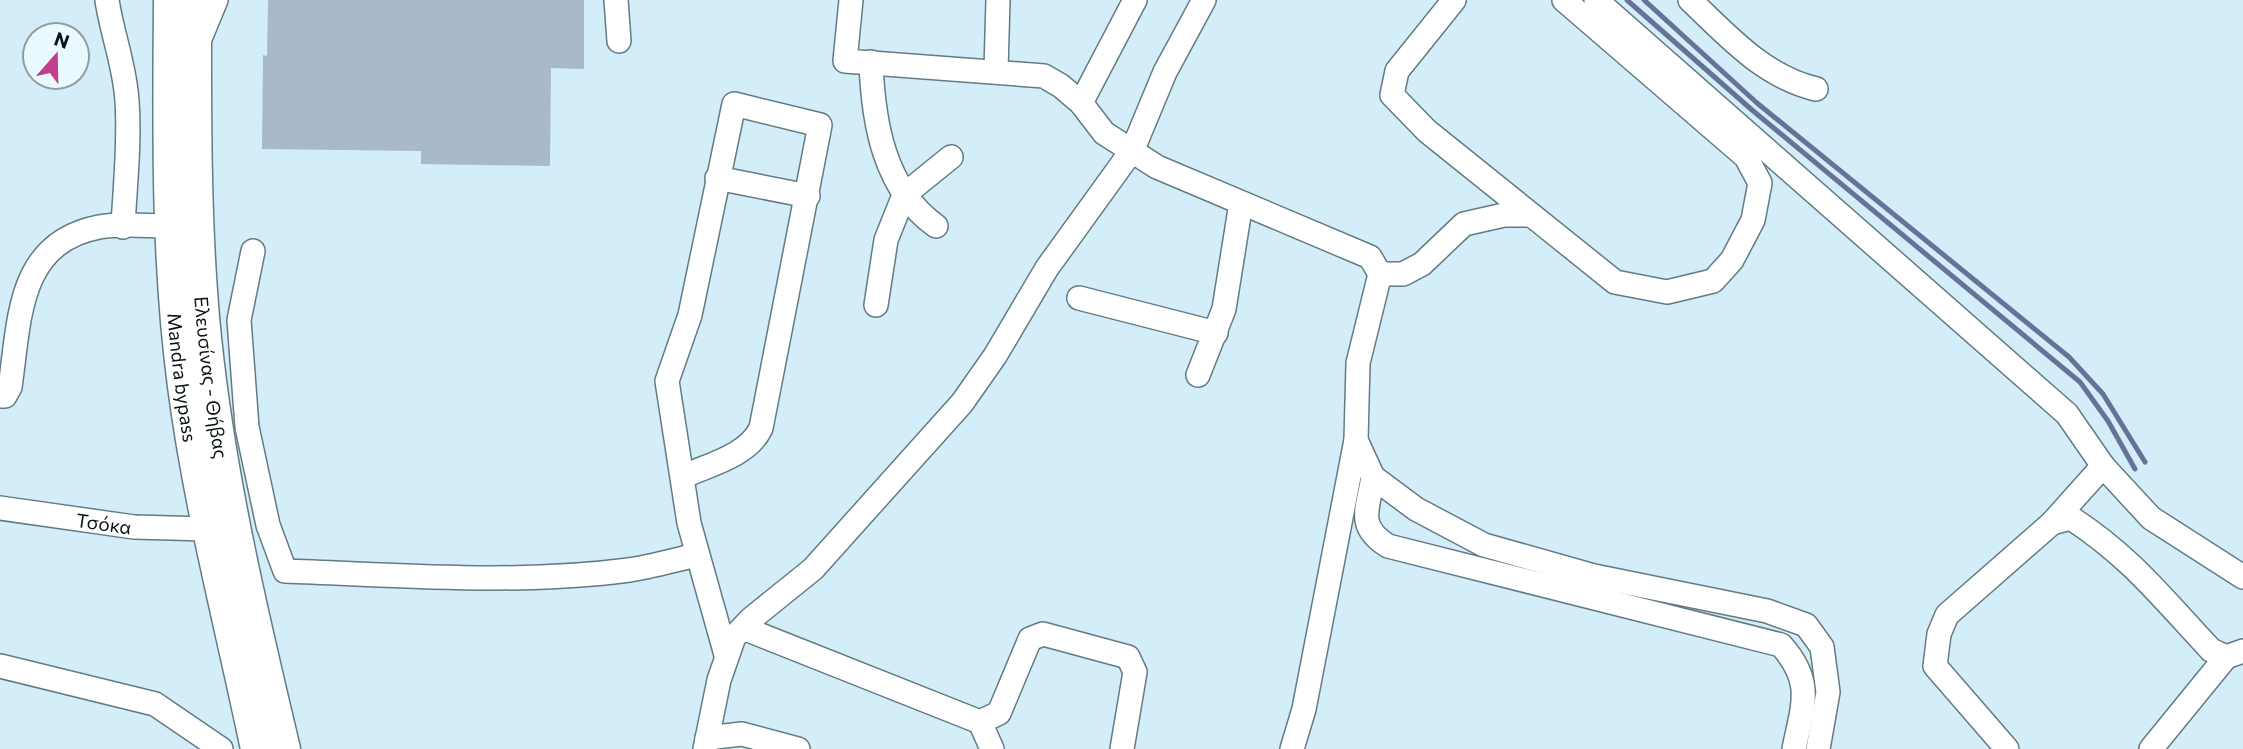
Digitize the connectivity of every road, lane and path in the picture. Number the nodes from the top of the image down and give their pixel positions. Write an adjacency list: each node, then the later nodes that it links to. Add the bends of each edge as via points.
1 (107, 0): 29 (street, via 127,101)
2 (169, 0): 27 (main road, Mandra bypass)
3 (196, 0): 15 (main road, Ελευσίνας - Θήβας)
4 (216, 0): 15 (street)
5 (617, 0): 14 (street)
6 (851, 0): 16 (street, via 845,61)
7 (998, 0): 17 (street)
8 (1135, 0): 19 (street)
9 (1204, 0): 20 (street, via 1165,72)
10 (1454, 0): 26 (street, via 1397,71 1392,96 1427,131)
11 (1564, 0): 26 (street, via 1746,158 1760,183 1753,220 1732,261 1713,281 1667,292 1615,282)
12 (1596, 0): 38 (street, via 2067,414)
13 (1690, 0): 18 (street, via 1762,67)
14 (619, 41)
15 (196, 47): 54 (main road, Ελευσίνας - Θήβας, via 198,227 211,383 239,542)
16 (872, 62): 17 (street); 23 (street, via 878,136)
17 (996, 70): 19 (street, via 1044,76)
18 (1816, 89)
19 (1081, 103): 20 (street, via 1104,133)
20 (1133, 149): 25 (street, via 1157,167); 46 (street, via 1047,268 962,403 813,569)
21 (951, 157): 23 (street)
22 (717, 178): 24 (street); 24 (street, via 734,104 820,125); 39 (street, via 690,315 667,381)
23 (904, 195): 28 (street); 33 (street, via 886,240)
24 (808, 196): 39 (street, via 761,428 756,439 739,452)
25 (1241, 203): 31 (street, via 1370,257); 34 (street, via 1231,275)
26 (1531, 215): 31 (street, via 1464,223 1422,264 1403,274)
27 (170, 226): 29 (street); 43 (main road, Mandra bypass, via 183,384)
28 (936, 226)
29 (123, 227): 36 (street, via 101,226 78,233 45,253 27,285 10,387)
30 (253, 251): 44 (street, via 239,320 247,427 268,525 285,571 476,578 560,576 631,570)
31 (1380, 274): 37 (street, via 1358,363)
32 (1079, 298): 34 (street)
33 (876, 305)
34 (1216, 333): 35 (street)
35 (1198, 375)
36 (0, 396)
37 (1356, 440): 40 (street); 58 (street, via 1304,709)
38 (2102, 466): 42 (street); 45 (street, via 2151,518)
39 (682, 477): 44 (street)
40 (1373, 477): 59 (street, via 1365,521 1372,536 1388,546 1781,645 1803,676); 60 (street, via 1416,509 1484,545 1594,576 1767,611 1806,625 1822,647 1828,692)
41 (0, 508): 43 (street, Τσόκα, via 134,527)
42 (2052, 523): 47 (street, via 2071,518 2096,535 2139,570 2210,650); 61 (street, via 1947,615 1939,634 1935,666)
43 (207, 529): 53 (main road, Mandra bypass)
44 (697, 555): 48 (street)
45 (2243, 577)
46 (743, 628): 48 (street); 50 (street)
47 (2235, 654): 62 (street)
48 (726, 655): 51 (street)
49 (0, 666): 52 (street, via 155,704)
50 (980, 722): 56 (street); 57 (street, via 999,713 1030,639 1043,634 1128,657 1135,672)
51 (706, 743): 55 (street, via 742,734)
52 (219, 749)
53 (257, 749)
54 (285, 749)
55 (798, 749)
56 (992, 749)
57 (1122, 749)
58 (1292, 749)
59 (1794, 749)
60 (1818, 749)
61 (2007, 749)
62 (2151, 749)

